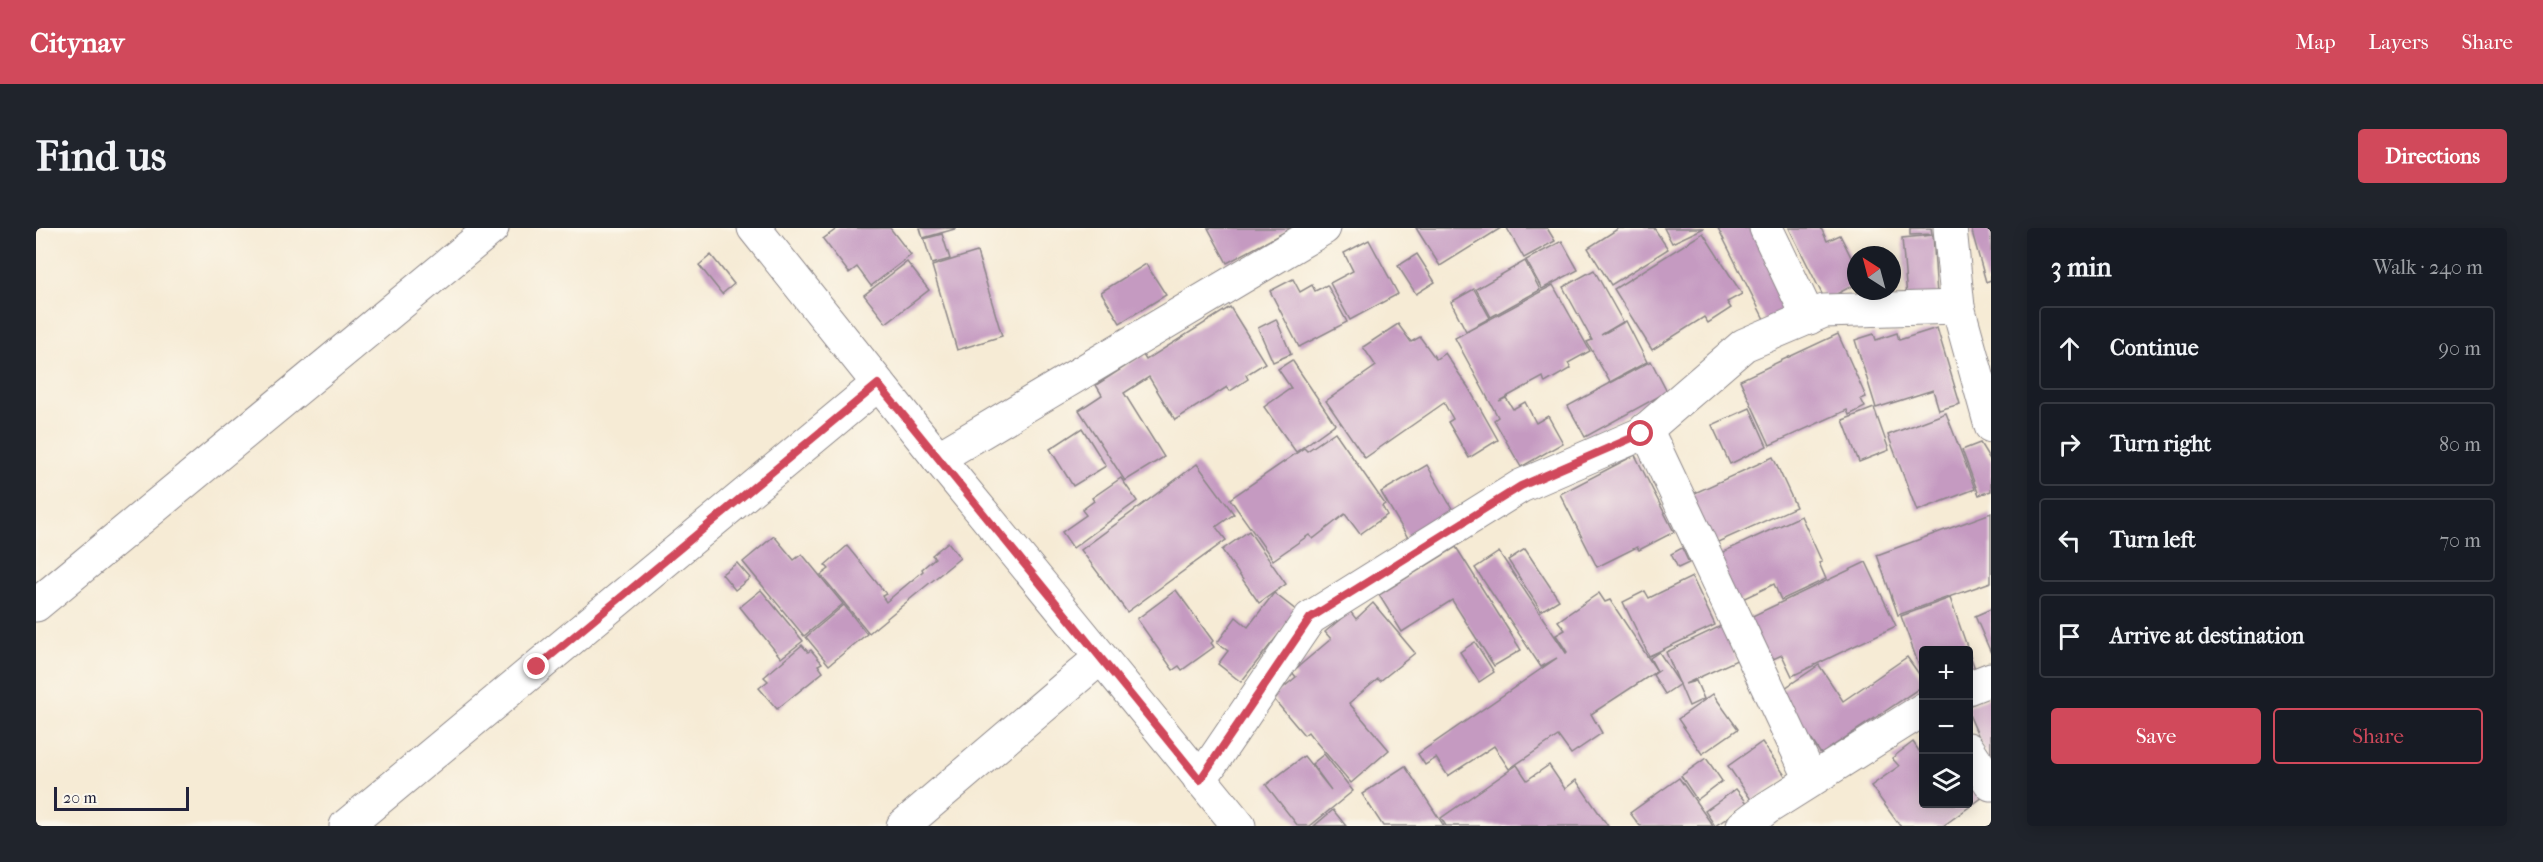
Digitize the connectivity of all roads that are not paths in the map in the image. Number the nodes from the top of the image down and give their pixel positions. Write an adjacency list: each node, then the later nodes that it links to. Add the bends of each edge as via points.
1 (492, 228): 12 (street)
2 (754, 228): 8 (street)
3 (1324, 228): 11 (street)
4 (1766, 228): 7 (street)
5 (1950, 228): 6 (street)
6 (1958, 307): 7 (street, via 1824,311); 9 (street)
7 (1809, 318): 10 (street, via 1744,345)
8 (878, 384): 11 (street); 22 (street)
9 (1991, 426)
10 (1646, 429): 18 (street); 19 (street, via 1521,486 1310,618)
11 (938, 458): 13 (street)
12 (36, 605)
13 (1100, 658): 19 (street); 23 (street)
14 (1991, 679): 15 (street)
15 (1973, 686)
16 (1919, 712): 18 (street)
17 (1971, 754): 20 (street)
18 (1811, 779): 21 (street)
19 (1200, 780): 24 (street)
20 (1991, 784)
21 (1763, 820)
22 (346, 826)
23 (903, 826)
24 (1239, 826)

